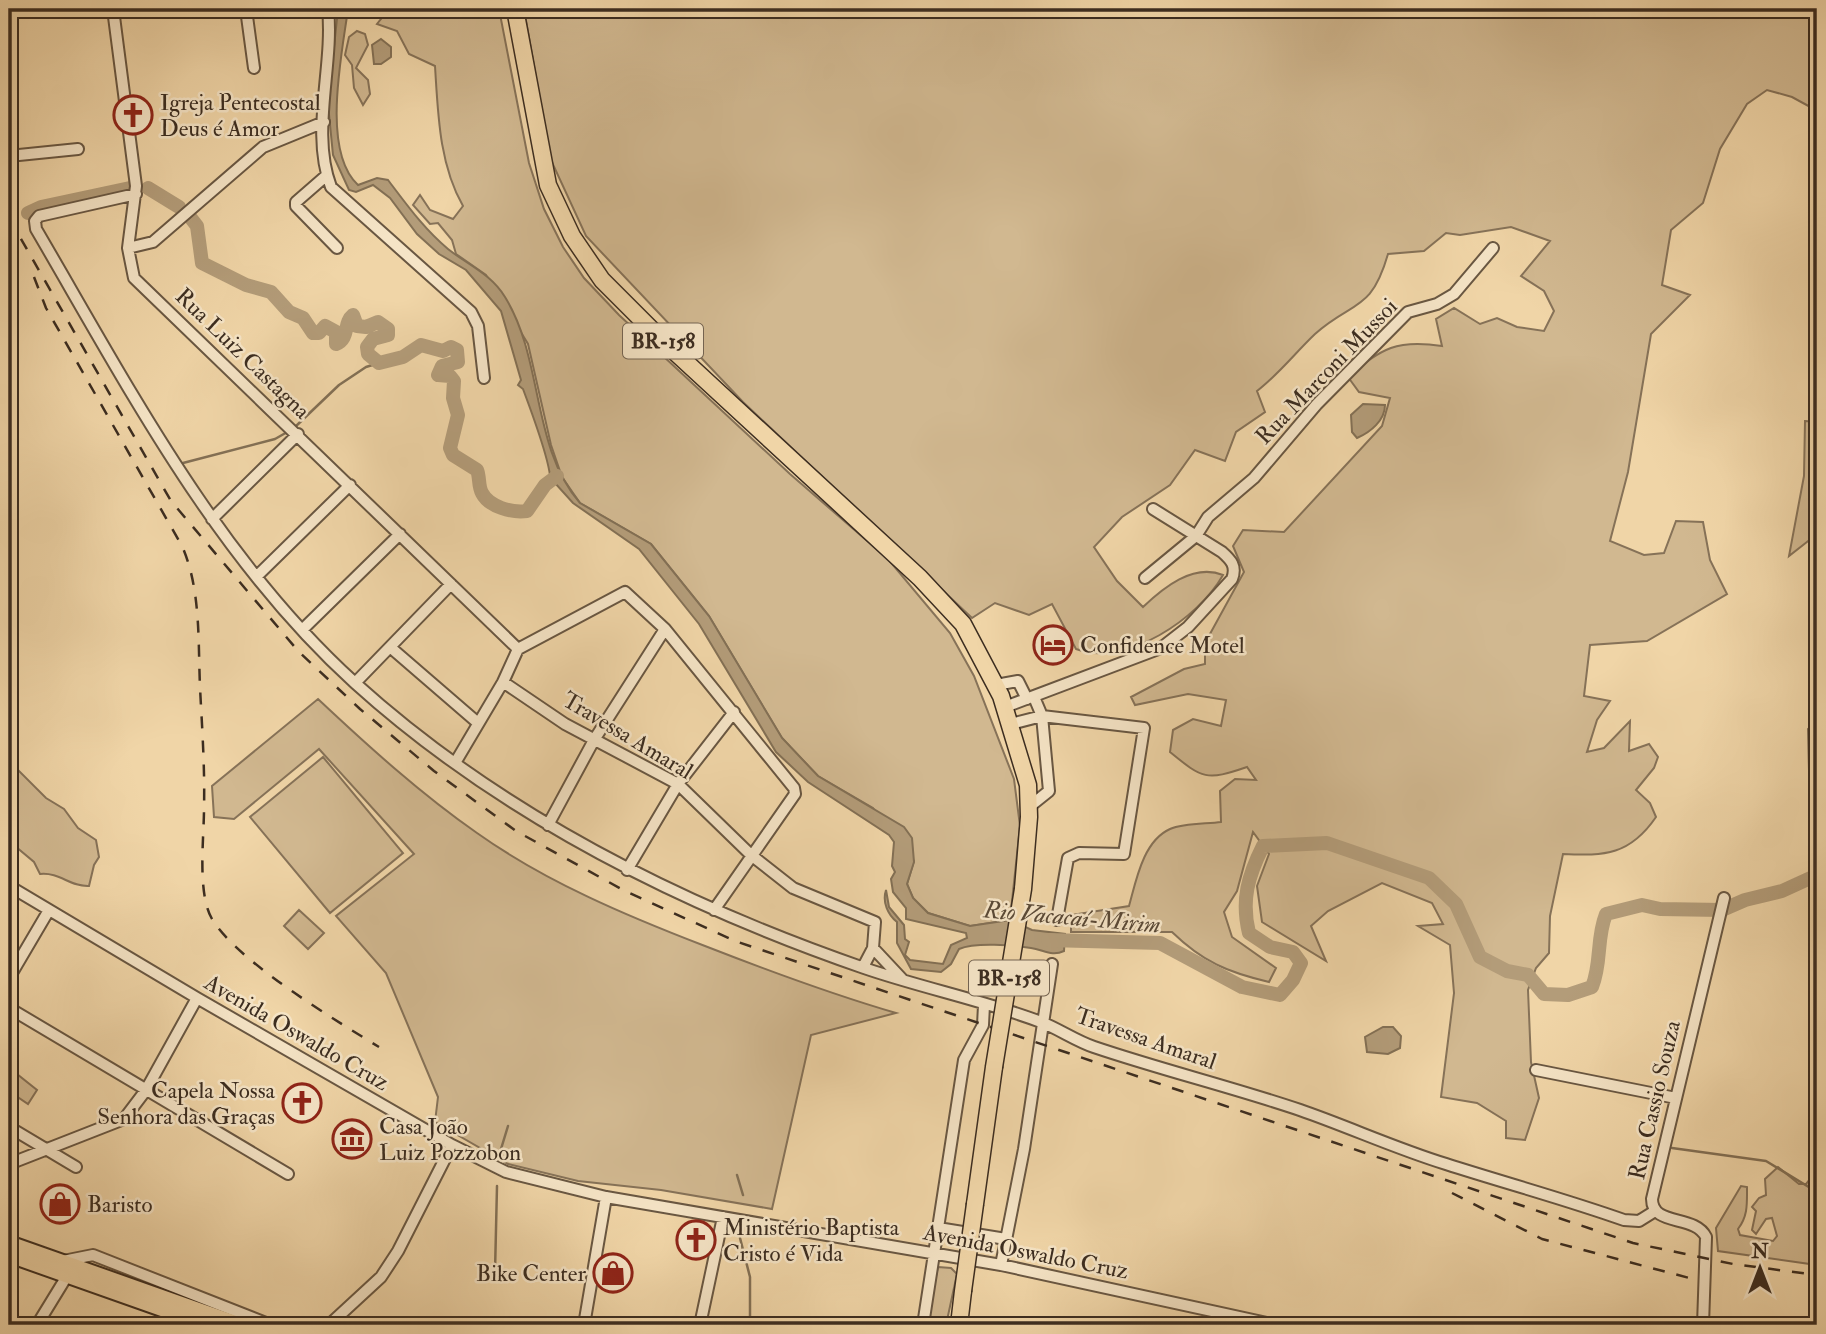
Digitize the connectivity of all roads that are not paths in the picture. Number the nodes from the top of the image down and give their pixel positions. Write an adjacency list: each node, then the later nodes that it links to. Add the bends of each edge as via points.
1 (113, 9): 10 (street, Rua Luiz Castagna)
2 (246, 9): 5 (street)
3 (328, 9): 6 (street)
4 (514, 9): 30 (highway, BR-158, via 548,186 572,236 602,280 920,578 963,624)
5 (254, 68)
6 (324, 122): 9 (street); 11 (street, via 263,147 153,242)
7 (78, 149): 8 (street)
8 (9, 156)
9 (327, 175): 12 (street, via 296,206); 14 (street, via 341,198 471,312 478,326)
10 (136, 194): 11 (street, Rua Luiz Castagna); 18 (street, Travessa Amaral, via 39,216 35,225 145,416)
11 (128, 248): 15 (street, Rua Luiz Castagna, via 134,278)
12 (337, 248)
13 (1493, 248): 20 (street, Rua Marconi Mussoi, via 1454,294 1408,312 1317,404 1254,478 1208,517)
14 (484, 378)
15 (298, 434): 16 (street, Rua Luiz Castagna); 18 (street)
16 (350, 485): 19 (street, Rua Luiz Castagna); 21 (street)
17 (1153, 509): 20 (street)
18 (212, 519): 21 (street, Travessa Amaral)
19 (400, 534): 23 (street, Rua Luiz Castagna); 24 (street)
20 (1196, 536): 22 (street, Rua Marconi Mussoi); 31 (street, via 1233,561 1234,572 1188,627 1161,648)
21 (257, 576): 24 (street, Travessa Amaral)
22 (1145, 578)
23 (451, 584): 26 (street); 27 (street, Rua Luiz Castagna)
24 (303, 629): 29 (street, Travessa Amaral)
25 (664, 629): 27 (street, via 625,592); 33 (street); 37 (street)
26 (390, 647): 29 (street); 35 (street)
27 (518, 649): 28 (street)
28 (503, 682): 35 (street); 37 (street, Travessa Amaral)
29 (355, 683): 38 (street, Travessa Amaral)
30 (996, 685): 31 (street, via 1018,681); 32 (highway, BR-158)
31 (1030, 698): 32 (street); 34 (street)
32 (1005, 707): 36 (highway, BR-158)
33 (734, 712): 39 (street); 42 (street, via 795,794)
34 (1042, 716): 36 (street); 40 (street, via 1049,791); 48 (street, via 1144,728 1124,854 1079,853 1068,858)
35 (478, 723): 38 (street)
36 (1011, 724): 40 (highway, BR-158, via 1028,785)
37 (594, 740): 39 (street, Travessa Amaral); 41 (street)
38 (455, 763): 41 (street, Travessa Amaral)
39 (678, 784): 42 (street, Travessa Amaral); 43 (street)
40 (1029, 807): 86 (highway, BR-158, bridge, via 1023,889)
41 (548, 825): 43 (street, Travessa Amaral)
42 (751, 855): 46 (street); 49 (street, Travessa Amaral, via 793,888 875,922)
43 (627, 870): 46 (street, Travessa Amaral)
44 (9, 886): 47 (street, Avenida Oswaldo Cruz)
45 (1724, 898): 60 (street, Rua Cassio Souza)
46 (715, 909): 51 (street, Travessa Amaral)
47 (49, 910): 52 (street); 54 (street, Avenida Oswaldo Cruz)
48 (1057, 920)
49 (873, 948): 51 (street); 53 (street)
50 (1052, 964): 57 (street)
51 (863, 967): 53 (street, Travessa Amaral)
52 (9, 978)
53 (904, 980): 55 (street, Travessa Amaral)
54 (197, 999): 59 (street); 62 (street, Avenida Oswaldo Cruz)
55 (984, 1005): 57 (street, Travessa Amaral); 70 (street, via 983,1025 964,1060)
56 (9, 1008): 59 (street)
57 (1043, 1023): 68 (street, Travessa Amaral, via 1088,1045 1633,1222); 71 (street)
58 (1536, 1070): 60 (street)
59 (146, 1090): 63 (street, via 124,1119); 66 (street)
60 (1676, 1098): 68 (street, Rua Cassio Souza, via 1652,1199)
61 (9, 1127): 63 (street)
62 (452, 1145): 67 (street, Avenida Oswaldo Cruz, via 506,1172); 82 (street, via 381,1276)
63 (46, 1149): 64 (street); 65 (street)
64 (9, 1164)
65 (76, 1167)
66 (288, 1174)
67 (606, 1196): 69 (street, Avenida Oswaldo Cruz); 83 (street)
68 (1655, 1211): 88 (street, Rua Cassio Souza, via 1703,1231)
69 (723, 1217): 73 (street, Avenida Oswaldo Cruz); 84 (street)
70 (938, 1228): 71 (street); 73 (street)
71 (1006, 1240): 76 (street)
72 (9, 1243): 75 (main road)
73 (934, 1254): 76 (street, Avenida Oswaldo Cruz); 85 (street)
74 (9, 1255): 77 (main road)
75 (62, 1262): 80 (main road); 81 (street, via 93,1255)
76 (1001, 1265): 87 (street, Avenida Oswaldo Cruz)
77 (67, 1276): 78 (street); 79 (main road)
78 (37, 1325)
79 (206, 1325)
80 (241, 1325)
81 (271, 1325)
82 (328, 1325)
83 (584, 1325)
84 (700, 1325)
85 (923, 1325)
86 (959, 1325)
87 (1276, 1325)
88 (1703, 1325)

